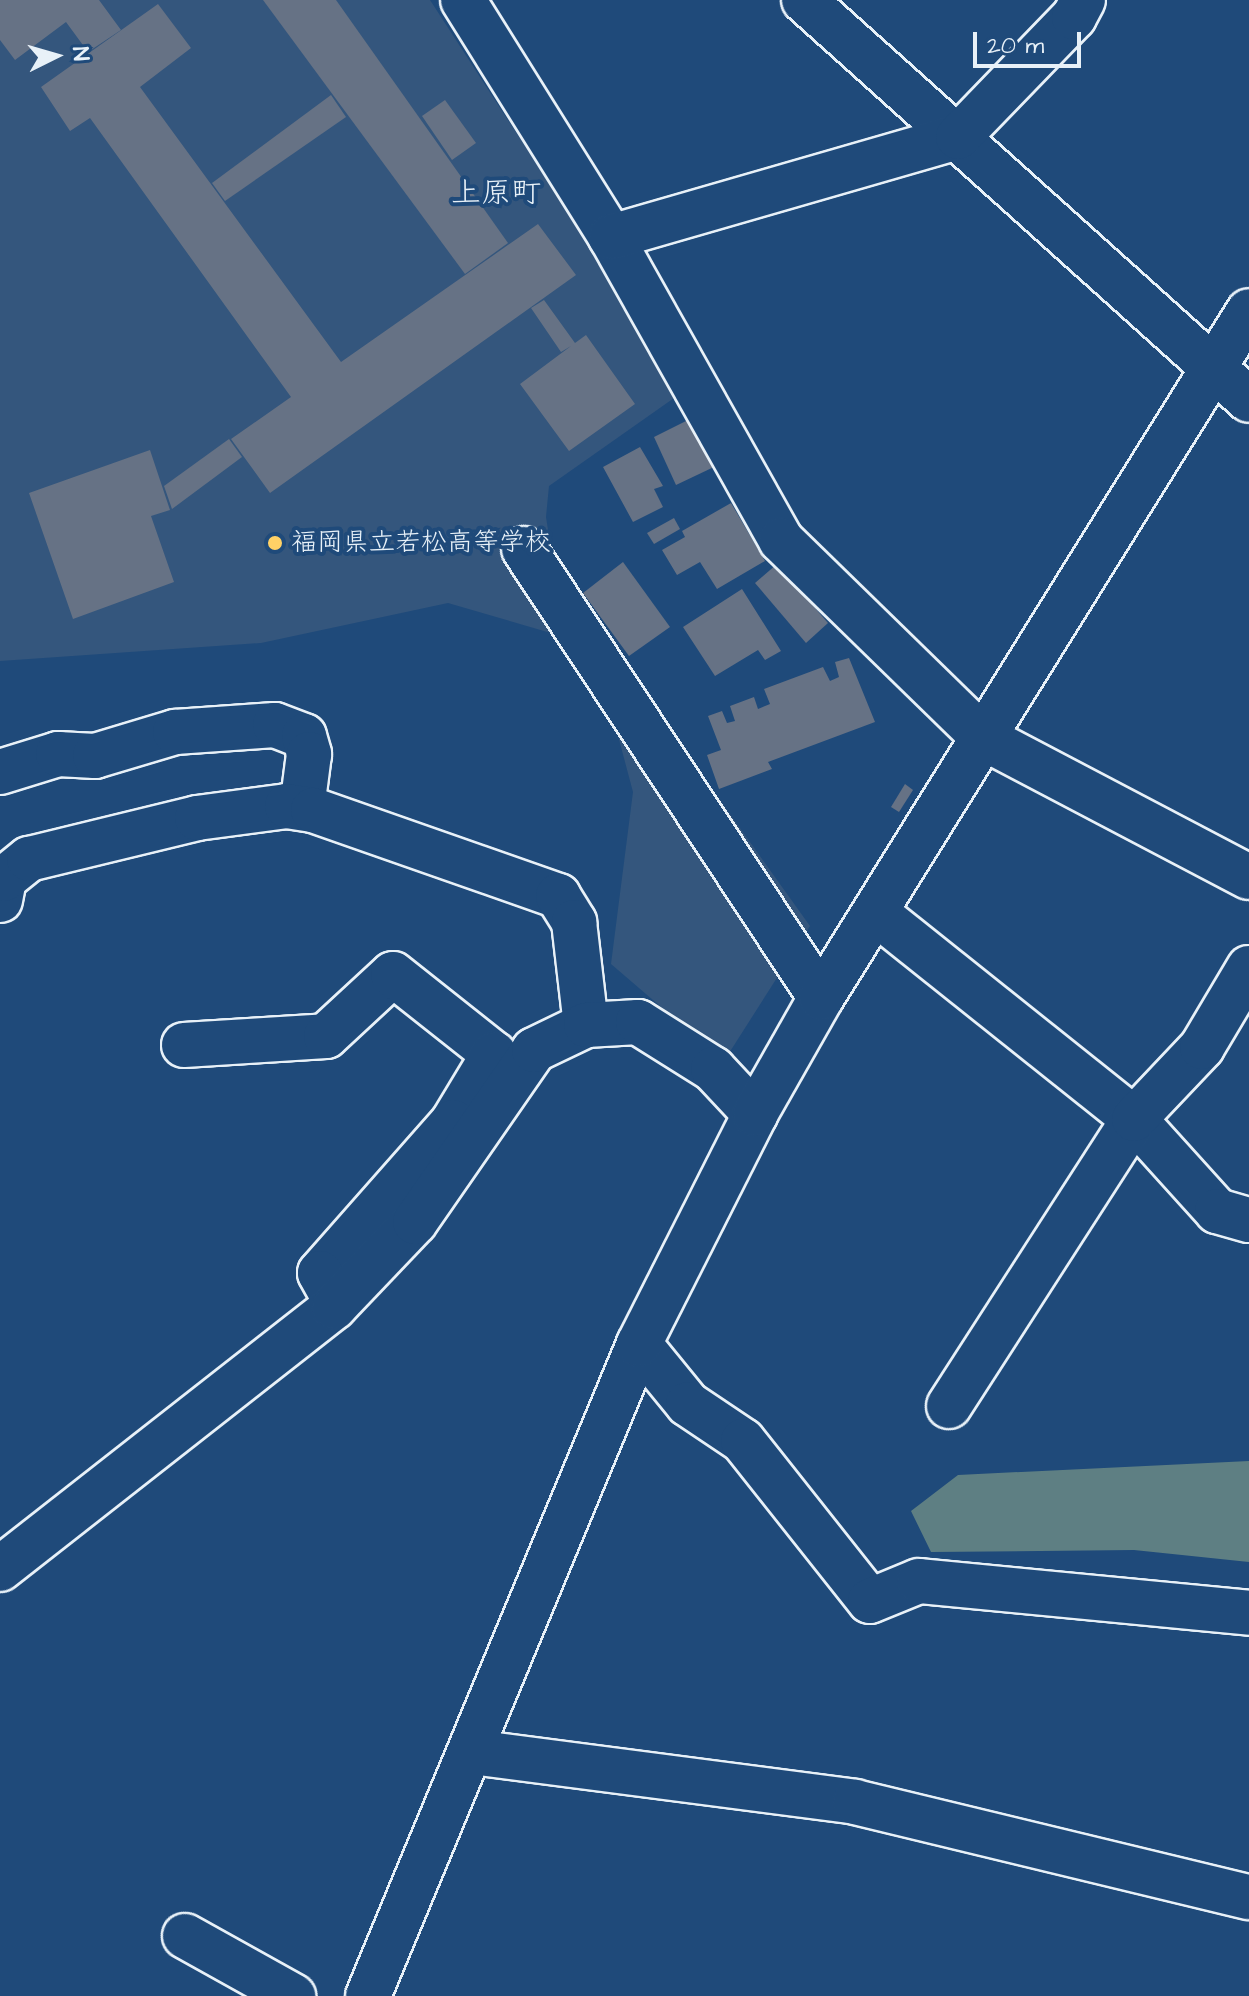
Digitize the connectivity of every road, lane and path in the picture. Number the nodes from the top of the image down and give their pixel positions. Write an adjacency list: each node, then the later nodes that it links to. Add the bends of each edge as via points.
1 (463, 0): 5 (street)
2 (804, 0): 4 (street)
3 (1083, 0): 4 (street, via 1074,17)
4 (958, 137): 5 (street); 7 (street)
5 (611, 237): 10 (street, via 781,540)
6 (1249, 311): 7 (street)
7 (1213, 364): 8 (street); 10 (street)
8 (1249, 400)
9 (524, 549): 17 (street)
10 (984, 738): 13 (street); 15 (street)
11 (0, 772): 12 (street, via 58,754 95,756 175,732 275,725 304,736 307,745)
12 (302, 808): 14 (street, via 197,818 29,859 4,879); 18 (street, via 558,896 574,922)
13 (1249, 877)
14 (0, 900)
15 (876, 913): 17 (street); 21 (street)
16 (1249, 968): 21 (street, via 1202,1047)
17 (821, 998): 20 (street)
18 (586, 1025): 20 (street, via 638,1022 713,1069); 23 (street, via 534,1050 415,1222)
19 (184, 1045): 23 (street, via 326,1036 393,974 494,1054 453,1122 320,1273)
20 (755, 1114): 24 (street)
21 (1134, 1119): 22 (street, via 1217,1211); 25 (street)
22 (1249, 1220)
23 (337, 1304): 26 (street)
24 (639, 1344): 27 (street, via 688,1404 743,1441 870,1601 919,1581); 28 (street)
25 (949, 1406)
26 (0, 1569)
27 (1249, 1613)
28 (472, 1752): 29 (street, via 855,1802); 32 (street)
29 (1249, 1897)
30 (185, 1936): 31 (street)
31 (293, 1996)
32 (368, 1996)

